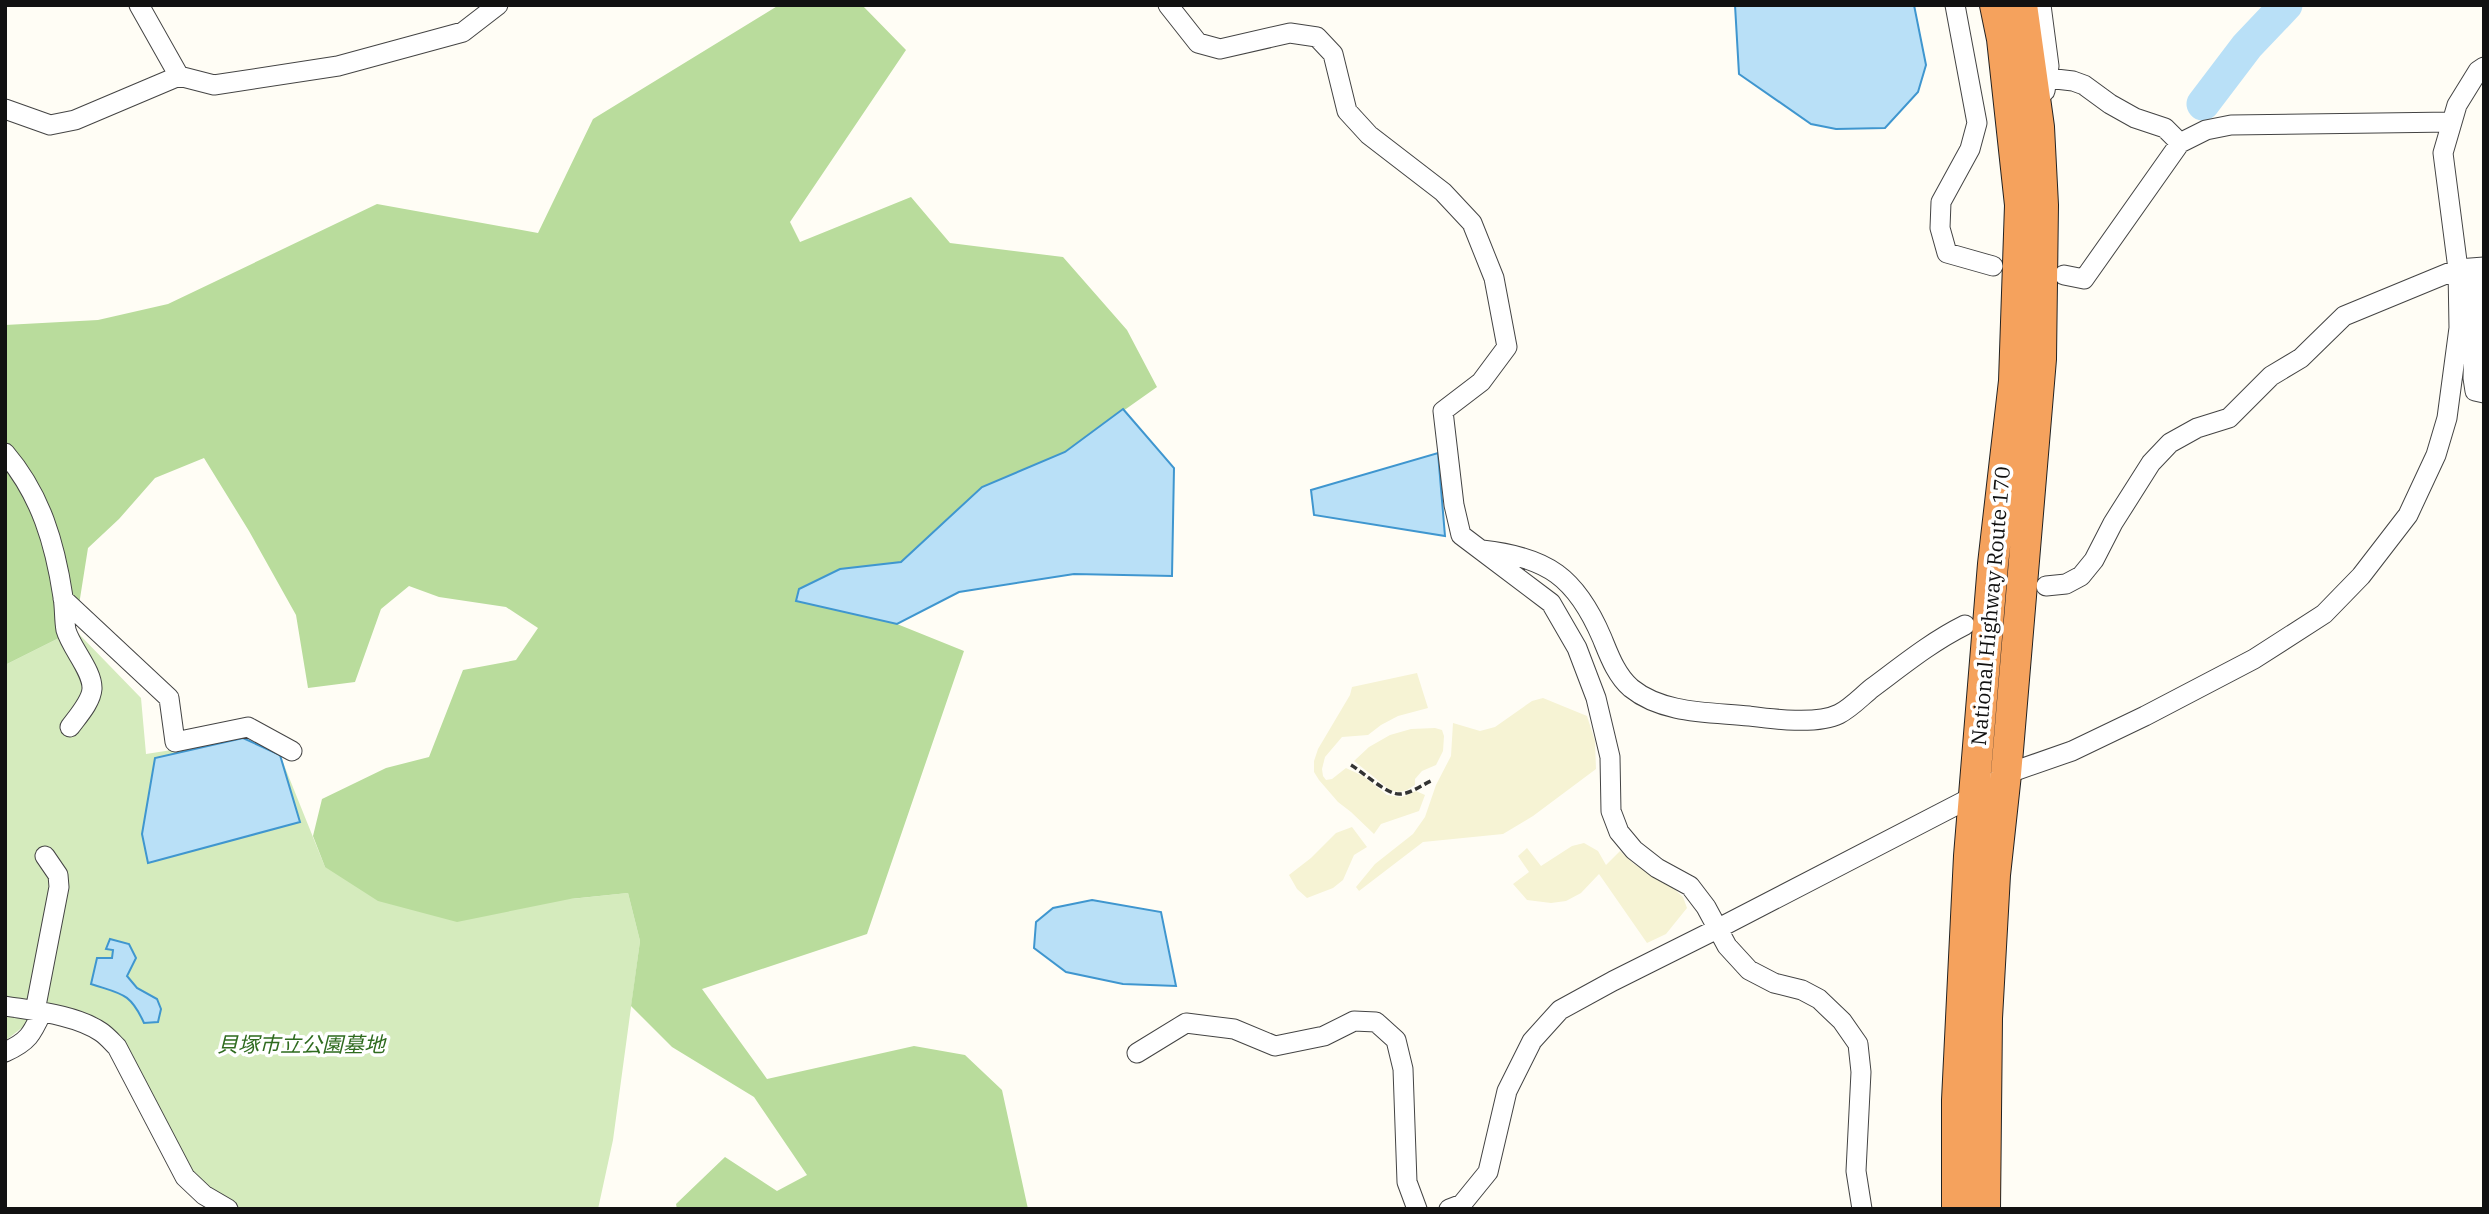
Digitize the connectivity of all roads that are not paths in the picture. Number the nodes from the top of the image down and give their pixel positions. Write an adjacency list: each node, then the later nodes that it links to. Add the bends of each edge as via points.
1 (139, 5): 9 (street)
2 (498, 5): 9 (street, via 463,32 338,65 214,85)
3 (1168, 5): 20 (street, via 1198,43 1220,50 1290,33 1317,37 1333,54 1347,111 1369,135 1443,191 1472,223 1494,278 1507,347 1481,382 1443,411 1461,535)
4 (1955, 5): 15 (street, via 1977,123 1970,149 1941,202 1940,228 1947,253)
5 (1995, 5): 27 (highway, National Highway Route 170, via 2020,205 2014,381)
6 (2022, 5): 13 (highway, National Highway Route 170)
7 (2042, 5): 10 (street)
8 (2484, 67): 12 (street, via 2457,105)
9 (179, 76): 11 (street, via 75,120 50,125)
10 (2047, 78): 13 (street); 14 (street, via 2084,85 2127,113 2165,128)
11 (5, 108)
12 (2452, 122): 14 (street, via 2231,125 2206,130); 16 (street, via 2443,153)
13 (2039, 127): 26 (highway, National Highway Route 170, via 2041,359)
14 (2180, 143): 17 (street, via 2084,279)
15 (1993, 266)
16 (2473, 268): 18 (street, via 2473,378 2475,391); 21 (street, via 2344,316 2301,358 2271,376 2230,418 2170,443 2151,463 2081,576 2066,584); 26 (street, via 2459,328 2447,418 2436,455 2408,515 2361,576 2324,614 2254,659 2072,751)
17 (2064, 275)
18 (2484, 393)
19 (5, 453): 22 (street, via 36,500 54,543)
20 (1481, 550): 23 (street, via 1538,561 1564,579 1579,593 1614,666 1630,687 1675,709 1761,718 1817,719 1838,714 1935,640); 29 (street, via 1551,603 1577,648 1596,698 1610,757 1611,811 1619,832 1657,868 1690,886)
21 (2046, 586)
22 (63, 599): 24 (street, via 66,630 89,674 92,690); 25 (street, via 169,698 175,742 248,727)
23 (1965, 625)
24 (71, 727)
25 (292, 751)
26 (2006, 774): 27 (street); 39 (highway, National Highway Route 170, via 1995,875)
27 (1974, 796): 29 (street); 38 (highway, National Highway Route 170, via 1957,1100)
28 (45, 856): 31 (street, via 58,875 59,887)
29 (1717, 929): 36 (street, via 1560,1010 1532,1041 1507,1091 1488,1172 1462,1204); 37 (street, via 1749,970 1819,999 1858,1044 1856,1171)
30 (5, 1006): 31 (street)
31 (38, 1012): 32 (street, via 31,1035); 34 (street, via 86,1024 117,1047 185,1177)
32 (5, 1052)
33 (1137, 1053): 35 (street, via 1186,1023 1234,1029 1275,1046 1324,1036 1354,1021 1376,1022 1396,1040 1403,1069 1407,1182)
34 (228, 1209)
35 (1417, 1209)
36 (1449, 1209)
37 (1862, 1209)
38 (1957, 1209)
39 (1985, 1209)

